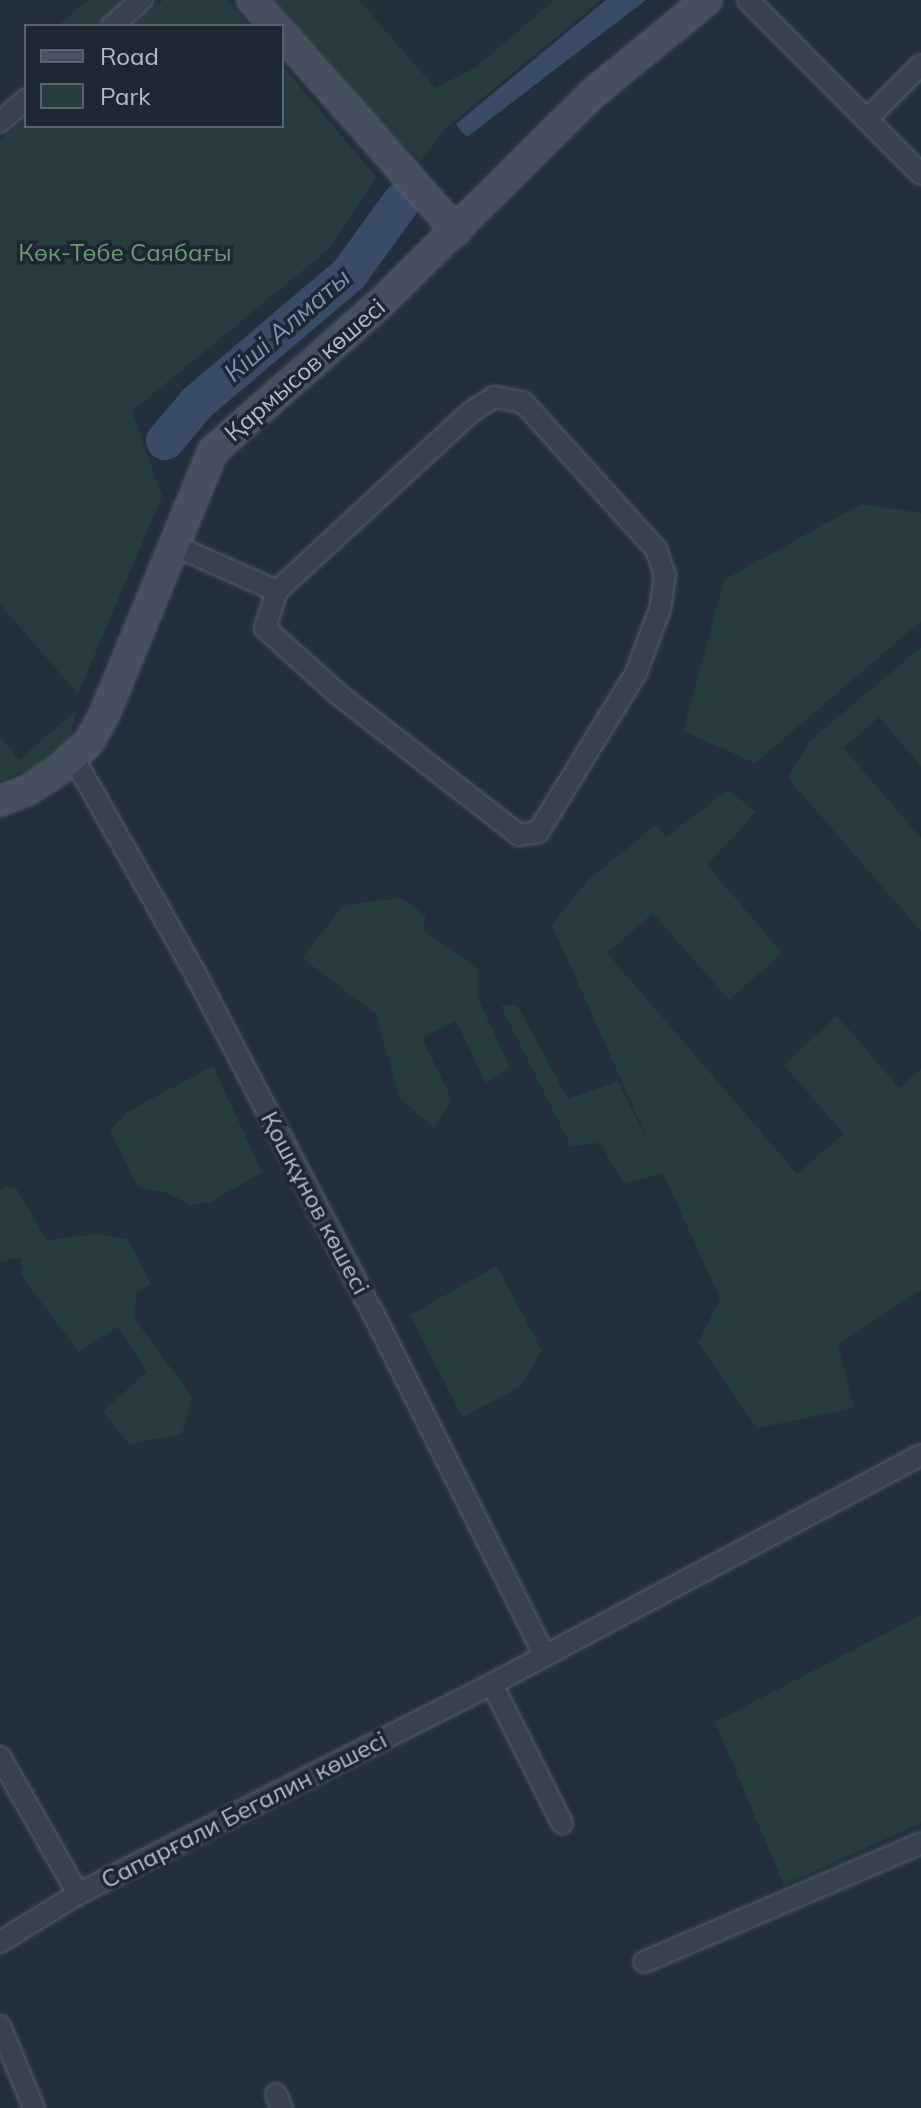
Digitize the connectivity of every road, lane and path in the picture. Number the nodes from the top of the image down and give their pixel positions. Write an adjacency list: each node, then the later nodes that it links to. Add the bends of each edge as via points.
1 (142, 0): 5 (street)
2 (252, 0): 6 (street)
3 (707, 0): 13 (street, Қармысов көшесі, via 592,94)
4 (748, 0): 10 (street)
5 (114, 24)
6 (273, 24)
7 (284, 36): 13 (street)
8 (921, 65): 10 (street)
9 (24, 101): 11 (street)
10 (867, 119): 12 (street)
11 (0, 122)
12 (921, 174)
13 (456, 231): 14 (street, Қармысов көшесі, via 213,451)
14 (173, 545): 15 (street); 16 (street, Қармысов көшесі, via 105,713 89,742)
15 (277, 591): 15 (street, via 471,412 494,397 523,402 656,549 665,575 660,609 636,673 538,832 519,835 349,703 265,628)
16 (73, 757): 17 (street, Қармысов көшесі, via 28,790); 19 (street, Қошқұнов көшесі, via 217,1015)
17 (0, 801)
18 (921, 1455): 19 (street, Сапарғали Бегалин көшесі)
19 (545, 1656): 20 (street, Сапарғали Бегалин көшесі)
20 (492, 1684): 22 (street); 24 (street, Сапарғали Бегалин көшесі)
21 (0, 1757): 24 (street)
22 (562, 1823)
23 (921, 1843): 26 (street)
24 (78, 1894): 25 (street, Сапарғали Бегалин көшесі)
25 (0, 1942)
26 (644, 1962)
27 (0, 2026): 28 (street)
28 (34, 2108)

